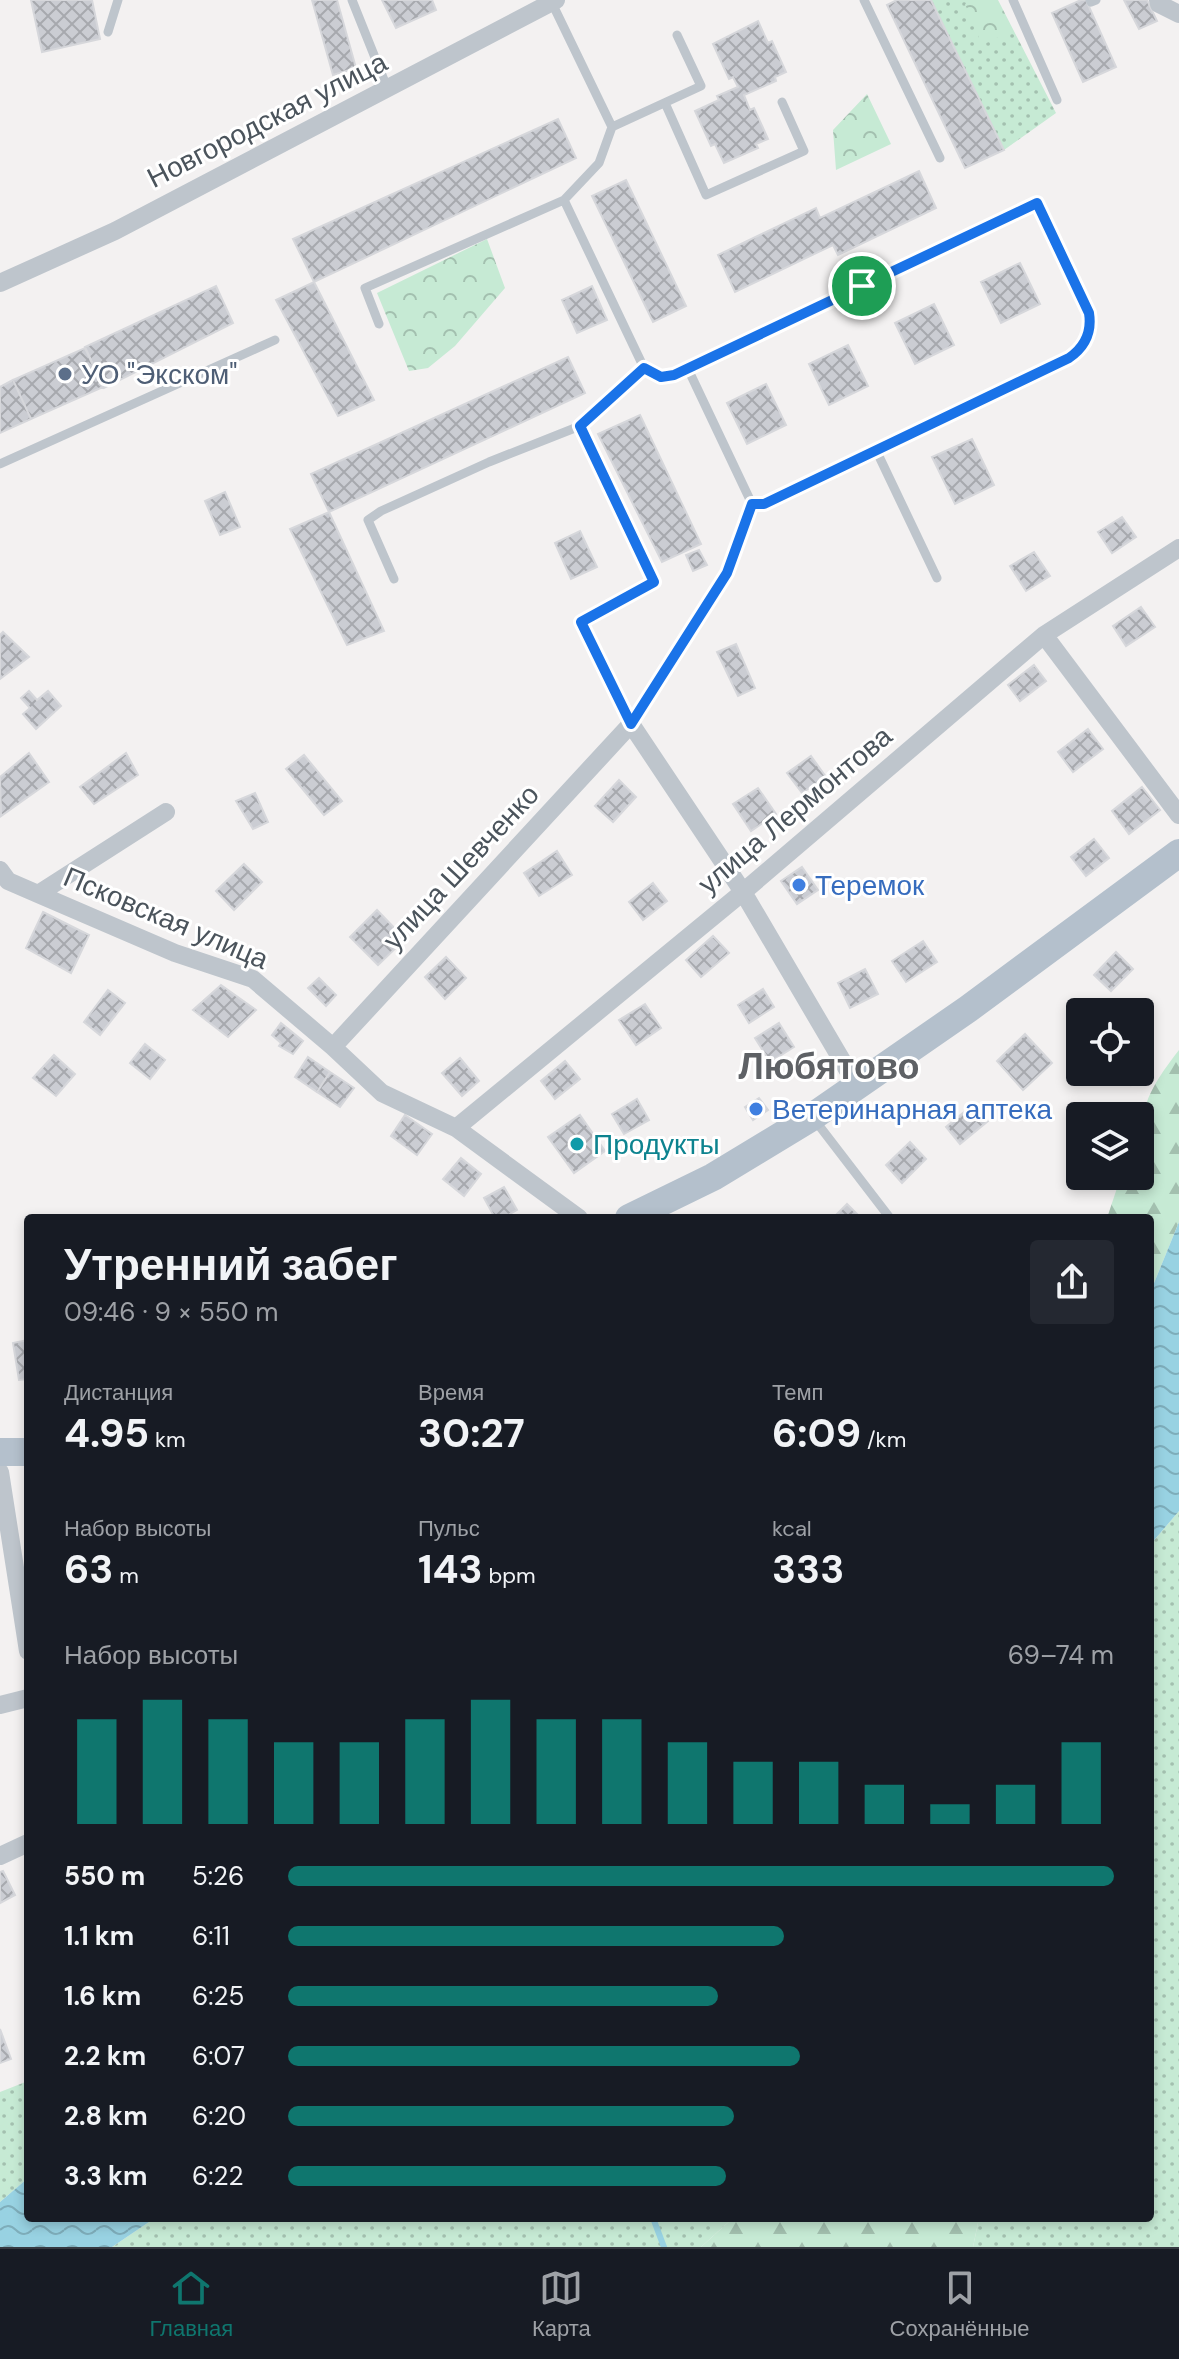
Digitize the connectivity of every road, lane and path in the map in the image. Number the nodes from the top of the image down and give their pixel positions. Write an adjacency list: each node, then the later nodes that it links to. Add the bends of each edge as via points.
1 (118, 0): 8 (lane)
2 (352, 0): 10 (lane)
3 (864, 0): 15 (lane)
4 (1013, 0): 11 (lane)
5 (1158, 0): 7 (street)
6 (554, 1): 10 (street, Новгородская улица); 14 (lane)
7 (1179, 14)
8 (108, 32)
9 (677, 35): 13 (lane, via 701,86)
10 (388, 90): 17 (street, Новгородская улица, via 115,231)
11 (1057, 100)
12 (782, 102): 13 (lane, via 804,151 706,195)
13 (665, 103): 14 (lane)
14 (612, 127): 16 (lane, via 599,163)
15 (940, 158)
16 (564, 200): 18 (lane, via 365,288); 20 (lane)
17 (0, 283)
18 (379, 324)
19 (275, 340): 24 (lane)
20 (644, 368): 21 (lane, via 661,377); 22 (lane)
21 (688, 369): 23 (lane, via 1037,203 1089,313 1083,345 1069,358); 25 (lane)
22 (580, 426): 28 (lane, via 368,520); 30 (lane, via 654,582 581,622)
23 (876, 450): 25 (lane, via 764,504); 27 (lane)
24 (0, 464)
25 (752, 504): 30 (lane, via 727,573)
26 (1179, 548): 29 (street, улица Лермонтова)
27 (937, 578)
28 (394, 579)
29 (1044, 635): 32 (street); 35 (street, улица Лермонтова)
30 (631, 724): 35 (street); 37 (street, улица Шевченко)
31 (166, 812): 36 (street)
32 (1179, 815)
33 (1179, 853): 38 (main road)
34 (0, 870): 36 (street, Псковская улица, via 8,881)
35 (743, 892): 38 (street); 40 (street, улица Лермонтова)
36 (38, 894): 37 (street, Псковская улица, via 175,953 253,979)
37 (333, 1047): 40 (street, Псковская улица, via 382,1093)
38 (857, 1086): 39 (main road)
39 (812, 1117): 42 (main road, via 713,1177); 43 (lane)
40 (456, 1128): 41 (street, Псковская улица)
41 (574, 1214)
42 (637, 1214)
43 (887, 1214)
44 (0, 1452): 45 (main road)
45 (24, 1452)
46 (0, 1472): 47 (street)
47 (24, 1625)
48 (24, 1699): 49 (street)
49 (0, 1705)
50 (24, 1845): 51 (street)
51 (0, 1856)

